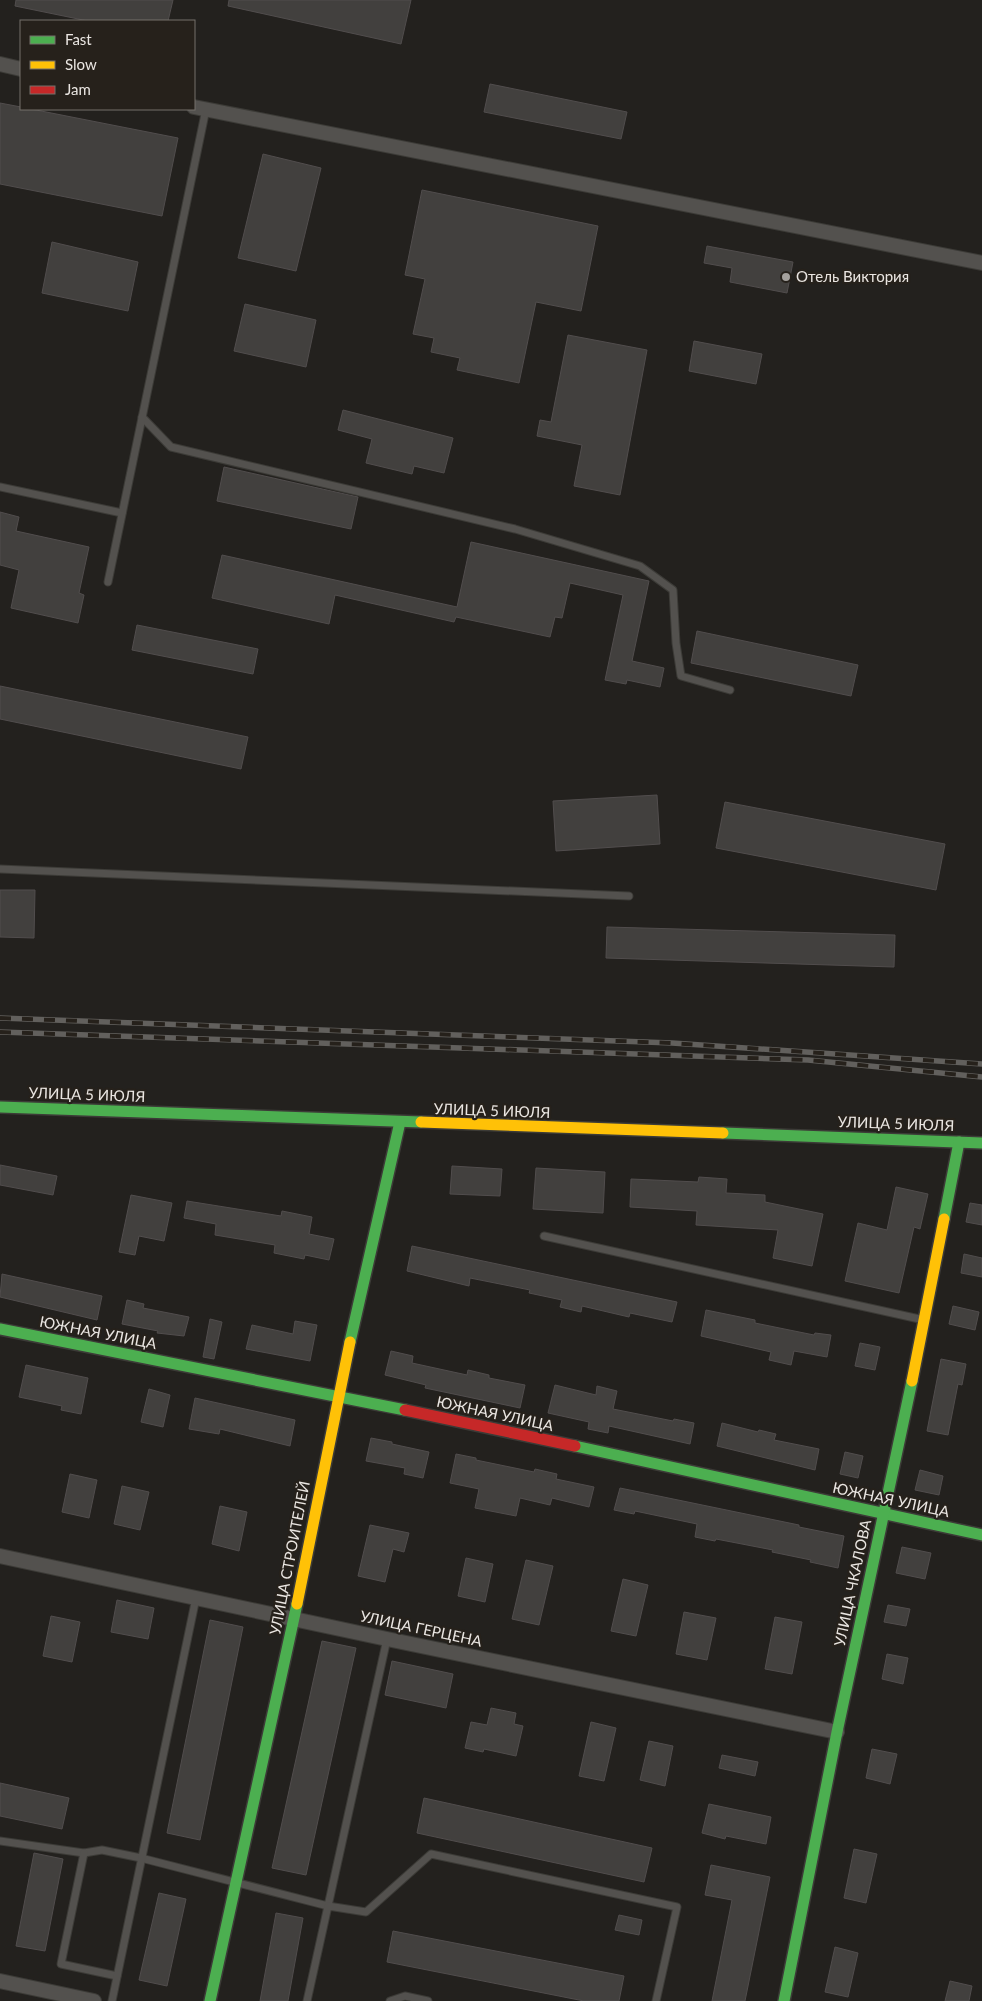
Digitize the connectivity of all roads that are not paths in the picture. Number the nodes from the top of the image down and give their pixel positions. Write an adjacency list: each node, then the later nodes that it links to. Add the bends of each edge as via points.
1 (0, 64): 2 (street)
2 (20, 69)
3 (200, 108): 4 (street); 5 (lane)
4 (982, 263)
5 (142, 417): 7 (lane); 9 (lane, via 172,446 516,529 640,566 673,590 681,676)
6 (0, 488): 7 (lane)
7 (122, 513): 8 (lane)
8 (108, 582)
9 (730, 690)
10 (0, 869): 11 (lane)
11 (629, 896)
12 (0, 1107): 13 (main road, УЛИЦА 5 ИЮЛЯ)
13 (400, 1122): 14 (main road, УЛИЦА 5 ИЮЛЯ); 19 (main road, УЛИЦА СТРОИТЕЛЕЙ)
14 (959, 1142): 15 (main road, УЛИЦА 5 ИЮЛЯ); 17 (main road, УЛИЦА ЧКАЛОВА)
15 (982, 1143)
16 (544, 1236): 17 (lane)
17 (925, 1320): 20 (main road, УЛИЦА ЧКАЛОВА)
18 (0, 1329): 19 (main road, ЮЖНАЯ УЛИЦА)
19 (338, 1395): 20 (main road, ЮЖНАЯ УЛИЦА); 24 (main road, УЛИЦА СТРОИТЕЛЕЙ)
20 (884, 1514): 21 (main road, ЮЖНАЯ УЛИЦА); 26 (main road, УЛИЦА ЧКАЛОВА)
21 (982, 1535)
22 (0, 1556): 23 (street, УЛИЦА ГЕРЦЕНА)
23 (196, 1598): 24 (street, УЛИЦА ГЕРЦЕНА); 29 (lane)
24 (294, 1619): 25 (street, УЛИЦА ГЕРЦЕНА); 30 (main road, УЛИЦА СТРОИТЕЛЕЙ)
25 (387, 1639): 26 (street, УЛИЦА ГЕРЦЕНА); 31 (lane)
26 (836, 1732): 41 (main road, УЛИЦА ЧКАЛОВА)
27 (0, 1841): 28 (lane)
28 (84, 1853): 29 (lane, via 102,1850); 32 (lane, via 61,1964)
29 (141, 1858): 30 (lane); 32 (lane)
30 (236, 1883): 31 (lane); 36 (main road, УЛИЦА СТРОИТЕЛЕЙ)
31 (328, 1906): 37 (lane); 40 (lane, via 366,1912 431,1854 677,1907)
32 (117, 1976): 35 (lane)
33 (0, 1981): 34 (street)
34 (94, 2001)
35 (112, 2001)
36 (210, 2001)
37 (307, 2001)
38 (390, 2001): 39 (lane, via 405,1996)
39 (428, 2001)
40 (656, 2001)
41 (784, 2001)

